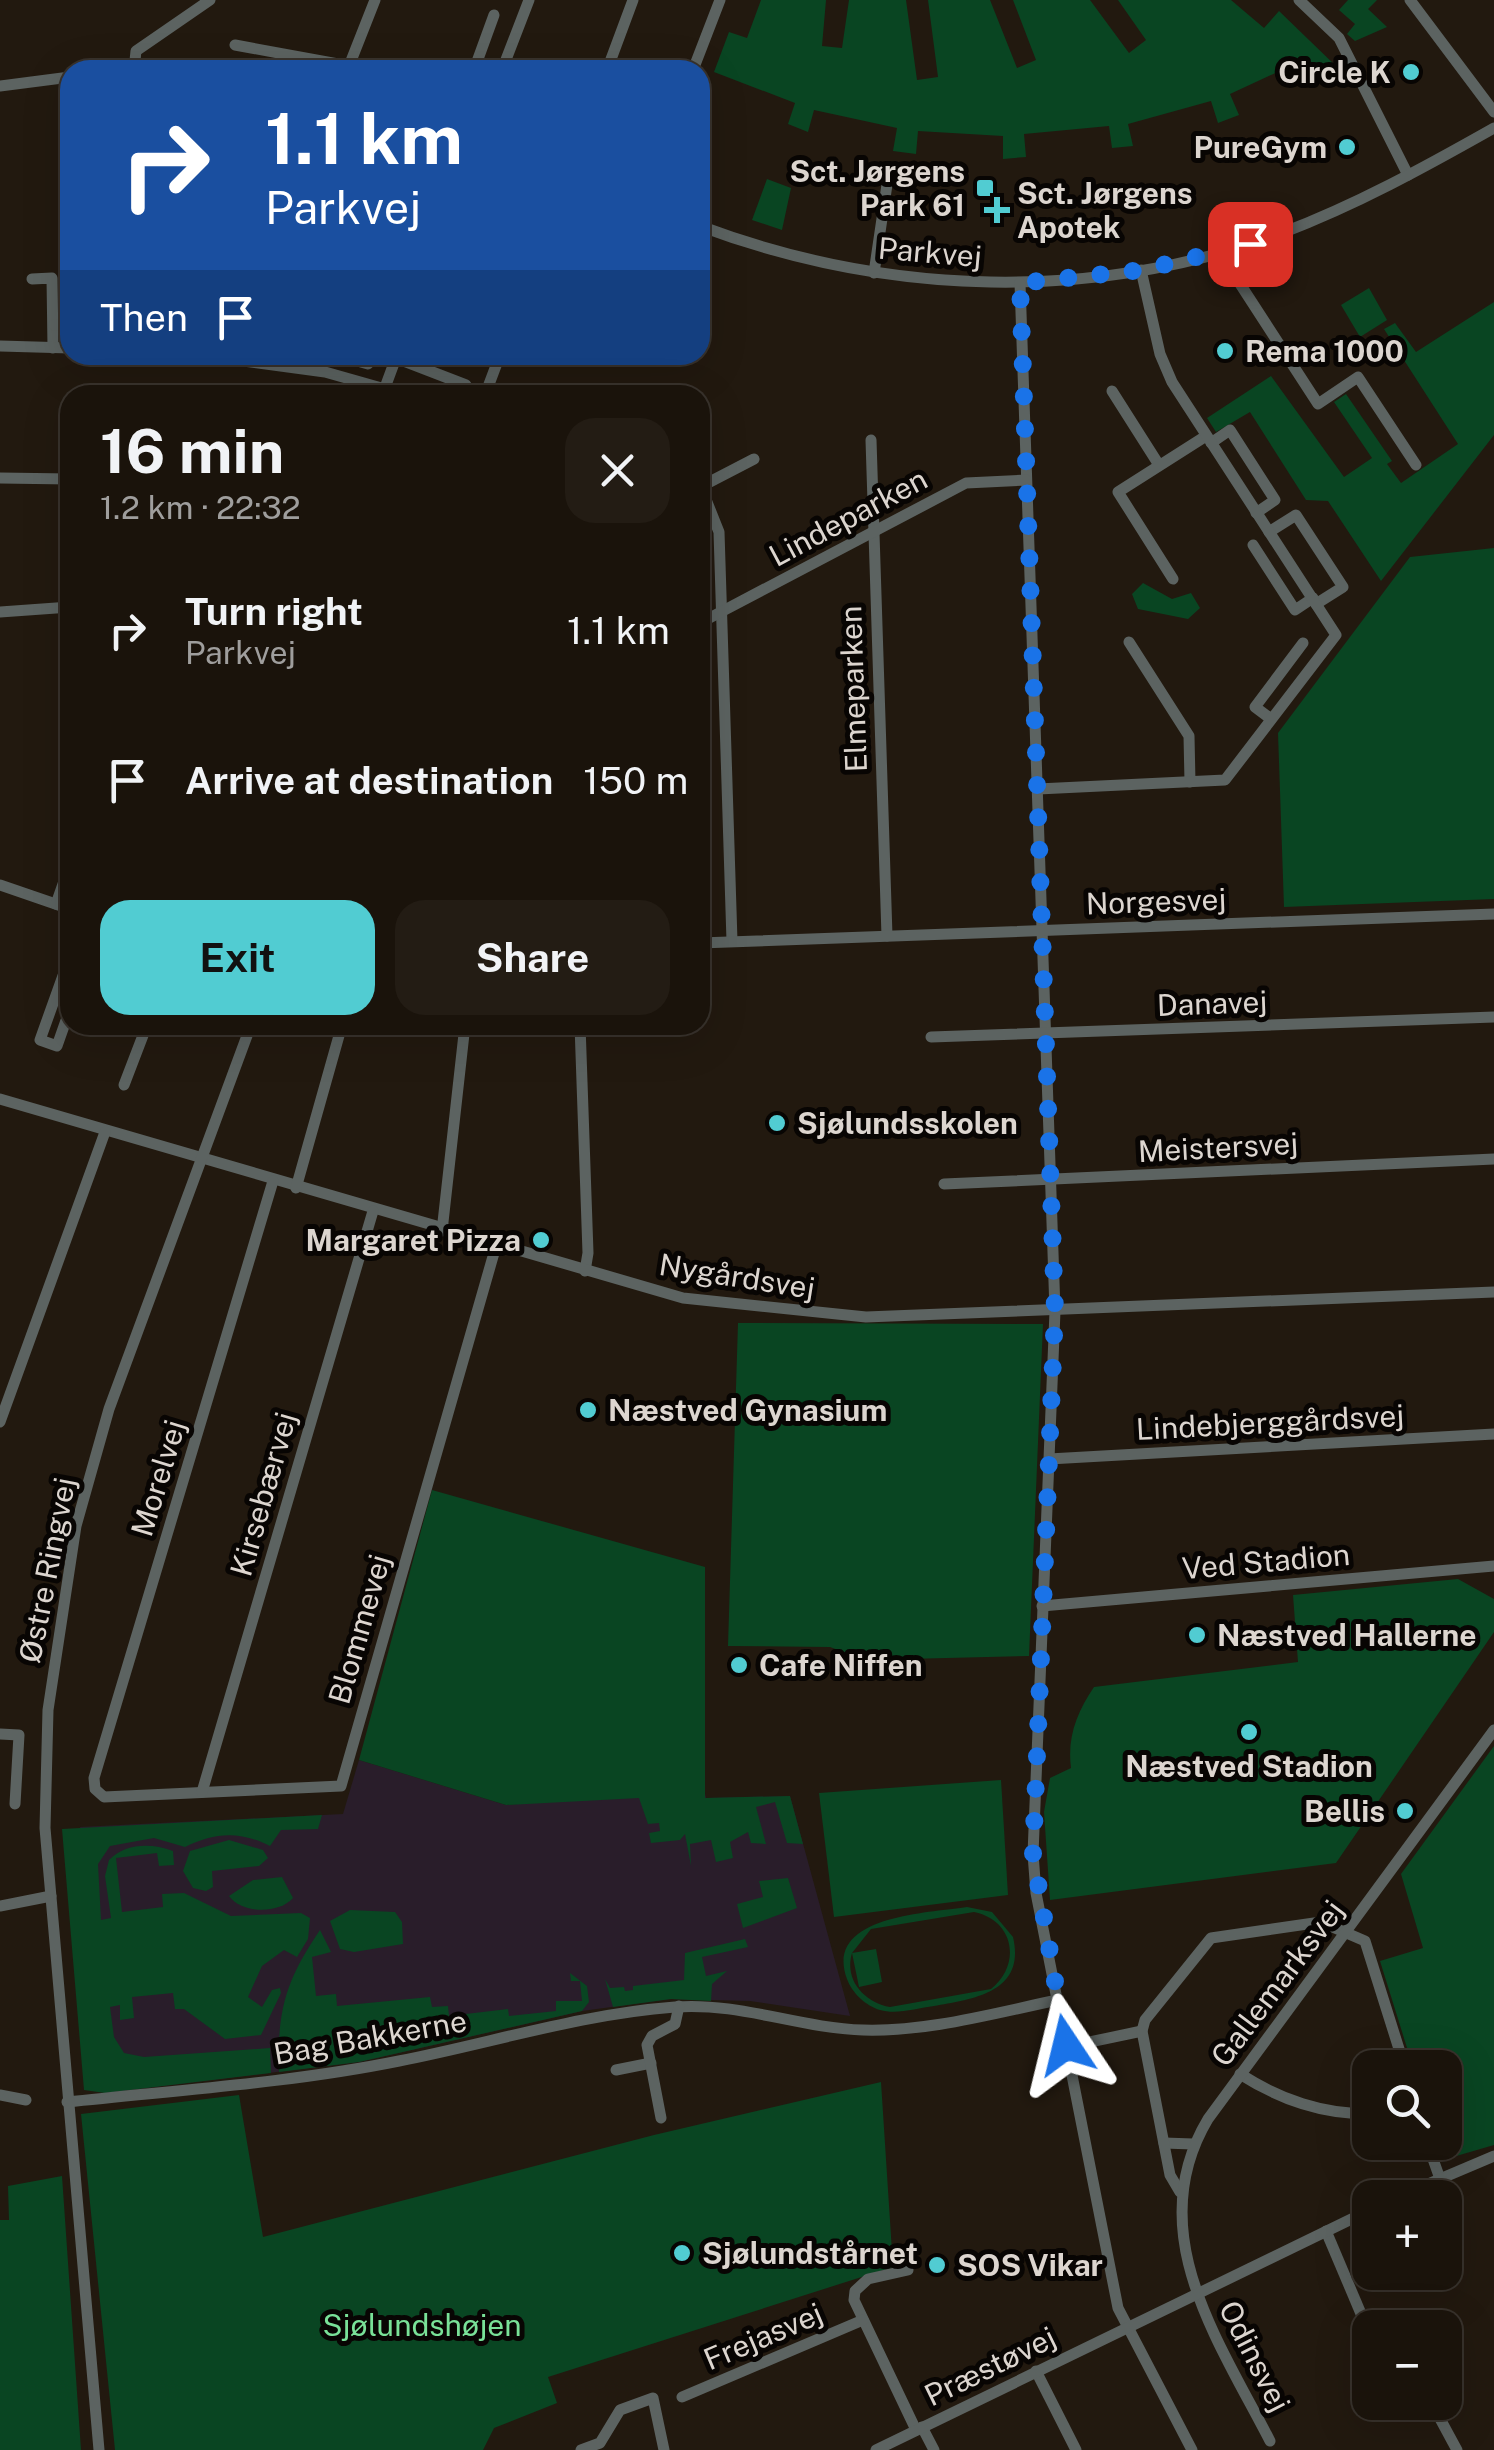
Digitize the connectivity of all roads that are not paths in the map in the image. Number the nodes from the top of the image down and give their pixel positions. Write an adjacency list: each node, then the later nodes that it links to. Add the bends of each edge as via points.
1 (210, 0): 11 (street, via 136,51)
2 (375, 0): 13 (street)
3 (529, 0): 16 (street)
4 (633, 0): 17 (street)
5 (720, 0): 18 (street)
6 (1299, 0): 24 (street, via 1340,38)
7 (1410, 0): 21 (street)
8 (494, 14): 10 (street)
9 (235, 45): 12 (street)
10 (479, 56): 14 (street); 15 (street)
11 (135, 60)
12 (316, 60)
13 (351, 60)
14 (478, 60)
15 (488, 60)
16 (506, 60)
17 (610, 60)
18 (698, 60)
19 (60, 78): 20 (street)
20 (0, 86)
21 (1494, 112)
22 (1494, 128): 24 (street, Parkvej)
23 (889, 171): 28 (street)
24 (1408, 175): 26 (street, Parkvej, via 1333,212)
25 (710, 229): 28 (street, Parkvej, via 811,262)
26 (1220, 253): 27 (street, Parkvej); 47 (street, via 1318,404 1358,378)
27 (1142, 270): 30 (street, Parkvej); 43 (street, via 1160,354)
28 (874, 274): 30 (street, Parkvej)
29 (32, 279): 31 (street, via 52,278)
30 (1020, 283): 50 (street)
31 (54, 324): 32 (street); 34 (street)
32 (60, 324)
33 (0, 346): 34 (street)
34 (53, 348): 35 (street)
35 (60, 348)
36 (274, 365): 39 (street)
37 (328, 365): 39 (street)
38 (417, 365): 41 (street)
39 (325, 372): 40 (street)
40 (363, 385)
41 (466, 385)
42 (1112, 390): 46 (street)
43 (1208, 439): 46 (street); 53 (street); 53 (street, via 1230,430 1275,500)
44 (871, 440): 54 (street, Elmeparken)
45 (754, 459): 51 (street)
46 (1160, 465): 57 (street, via 1118,492)
47 (1416, 465)
48 (0, 478): 49 (street)
49 (60, 479)
50 (1026, 480): 54 (street, Lindeparken, via 966,484); 67 (street)
51 (710, 482)
52 (710, 510): 61 (street, via 719,532)
53 (1256, 513): 55 (street)
54 (873, 532): 61 (street, Lindeparken); 74 (street, Elmeparken)
55 (1269, 532): 58 (street); 58 (street, via 1296,515 1344,587)
56 (1253, 545): 58 (street, via 1295,610)
57 (1172, 579)
58 (1314, 601): 65 (street, via 1336,635)
59 (60, 608): 60 (street)
60 (0, 612)
61 (720, 613): 62 (street, Lindeparken); 76 (street)
62 (710, 618)
63 (1128, 642): 66 (street, via 1189,736)
64 (1302, 643): 65 (street, via 1255,707)
65 (1272, 719): 66 (street, via 1225,780)
66 (1190, 782): 67 (street)
67 (1038, 789): 73 (street)
68 (0, 885): 70 (street)
69 (60, 893): 70 (street)
70 (56, 904): 71 (street)
71 (60, 905)
72 (1494, 914): 73 (street, Norgesvej)
73 (1043, 930): 74 (street, Norgesvej); 79 (street)
74 (886, 936): 76 (street, Norgesvej)
75 (710, 942): 76 (street, Norgesvej)
76 (732, 942)
77 (60, 991): 80 (street, via 40,1040 57,1046)
78 (1494, 1017): 79 (street, Danavej)
79 (1046, 1034): 86 (street, Danavej); 92 (street)
80 (61, 1035)
81 (142, 1035): 87 (street)
82 (248, 1035): 91 (street, Østre Ringvej)
83 (339, 1035): 95 (street)
84 (464, 1035): 97 (street)
85 (580, 1035): 99 (street)
86 (932, 1038)
87 (124, 1086)
88 (0, 1099): 89 (street, Nygårdsvej)
89 (105, 1132): 91 (street, Nygårdsvej); 102 (street)
90 (1494, 1160): 92 (street, Meistersvej)
91 (201, 1161): 93 (street, Nygårdsvej); 112 (street, Østre Ringvej, via 109,1409 76,1526 48,1710 44,1794)
92 (1051, 1179): 94 (street, Meistersvej); 101 (street)
93 (272, 1182): 95 (street, Nygårdsvej); 109 (street, Morelvej)
94 (944, 1184)
95 (296, 1188): 96 (street, Nygårdsvej)
96 (373, 1211): 97 (street, Nygårdsvej); 110 (street, Kirsebærvej)
97 (442, 1231): 98 (street, Nygårdsvej)
98 (496, 1246): 99 (street, Nygårdsvej); 110 (street, Blommevej, via 341,1786)
99 (585, 1271): 101 (street, Nygårdsvej, via 682,1298 831,1315)
100 (1494, 1292): 101 (street, Nygårdsvej)
101 (1055, 1311): 104 (street)
102 (0, 1422)
103 (1494, 1434): 104 (street, Lindebjerggårdsvej)
104 (1049, 1460): 106 (street)
105 (1494, 1566): 106 (street, Ved Stadion)
106 (1042, 1606): 115 (street, via 1033,1854)
107 (1494, 1730): 114 (street, Gallemarksvej)
108 (0, 1734): 111 (street, via 19,1735)
109 (94, 1789): 110 (street, Blommevej, via 104,1797)
110 (202, 1792)
111 (14, 1804)
112 (51, 1896): 113 (street); 125 (street, Østre Ringvej)
113 (0, 1906)
114 (1347, 1932): 117 (street, via 1321,1922 1211,1938); 119 (street, via 1369,1948); 122 (street, Gallemarksvej)
115 (1058, 2000): 116 (street, Bag Bakkerne, via 932,2025 865,2030); 141 (street, via 1118,2308)
116 (679, 2006): 120 (street, via 675,2024 648,2039); 125 (street, Bag Bakkerne, via 558,2025 398,2062)
117 (1142, 2031): 118 (street); 128 (street)
118 (1080, 2044)
119 (1400, 2050)
120 (651, 2064): 121 (street); 127 (street)
121 (616, 2070)
122 (1240, 2074): 126 (street, via 1291,2102); 129 (street, Gallemarksvej)
123 (0, 2095): 124 (street)
124 (26, 2100)
125 (67, 2102): 147 (street, Østre Ringvej)
126 (1352, 2113)
127 (661, 2118)
128 (1164, 2143): 129 (street); 134 (street)
129 (1194, 2144): 134 (street, Gallemarksvej)
130 (1494, 2156): 132 (street)
131 (1433, 2160): 132 (street)
132 (1439, 2176): 133 (street)
133 (1431, 2180)
134 (1180, 2192): 138 (street, Gallemarksvej)
135 (1352, 2218): 136 (street, Præstøvej)
136 (1326, 2230): 138 (street, Præstøvej); 139 (street)
137 (908, 2270): 140 (street, Frejasvej, via 860,2283 854,2300)
138 (1196, 2293): 141 (street, Præstøvej); 146 (street, Odinsvej)
139 (1360, 2310)
140 (863, 2320): 143 (street, Frejasvej); 145 (street, Frejasvej)
141 (1127, 2326): 142 (street, Præstøvej); 153 (street)
142 (1036, 2371): 145 (street, Præstøvej); 152 (street)
143 (682, 2397)
144 (1441, 2420): 154 (street)
145 (918, 2429): 150 (street, Præstøvej); 151 (street, Frejasvej)
146 (1270, 2441)
147 (99, 2450)
148 (581, 2450): 149 (street, via 600,2443 620,2410 653,2398)
149 (664, 2450)
150 (876, 2450)
151 (934, 2450)
152 (1076, 2450)
153 (1192, 2450)
154 (1457, 2450)

